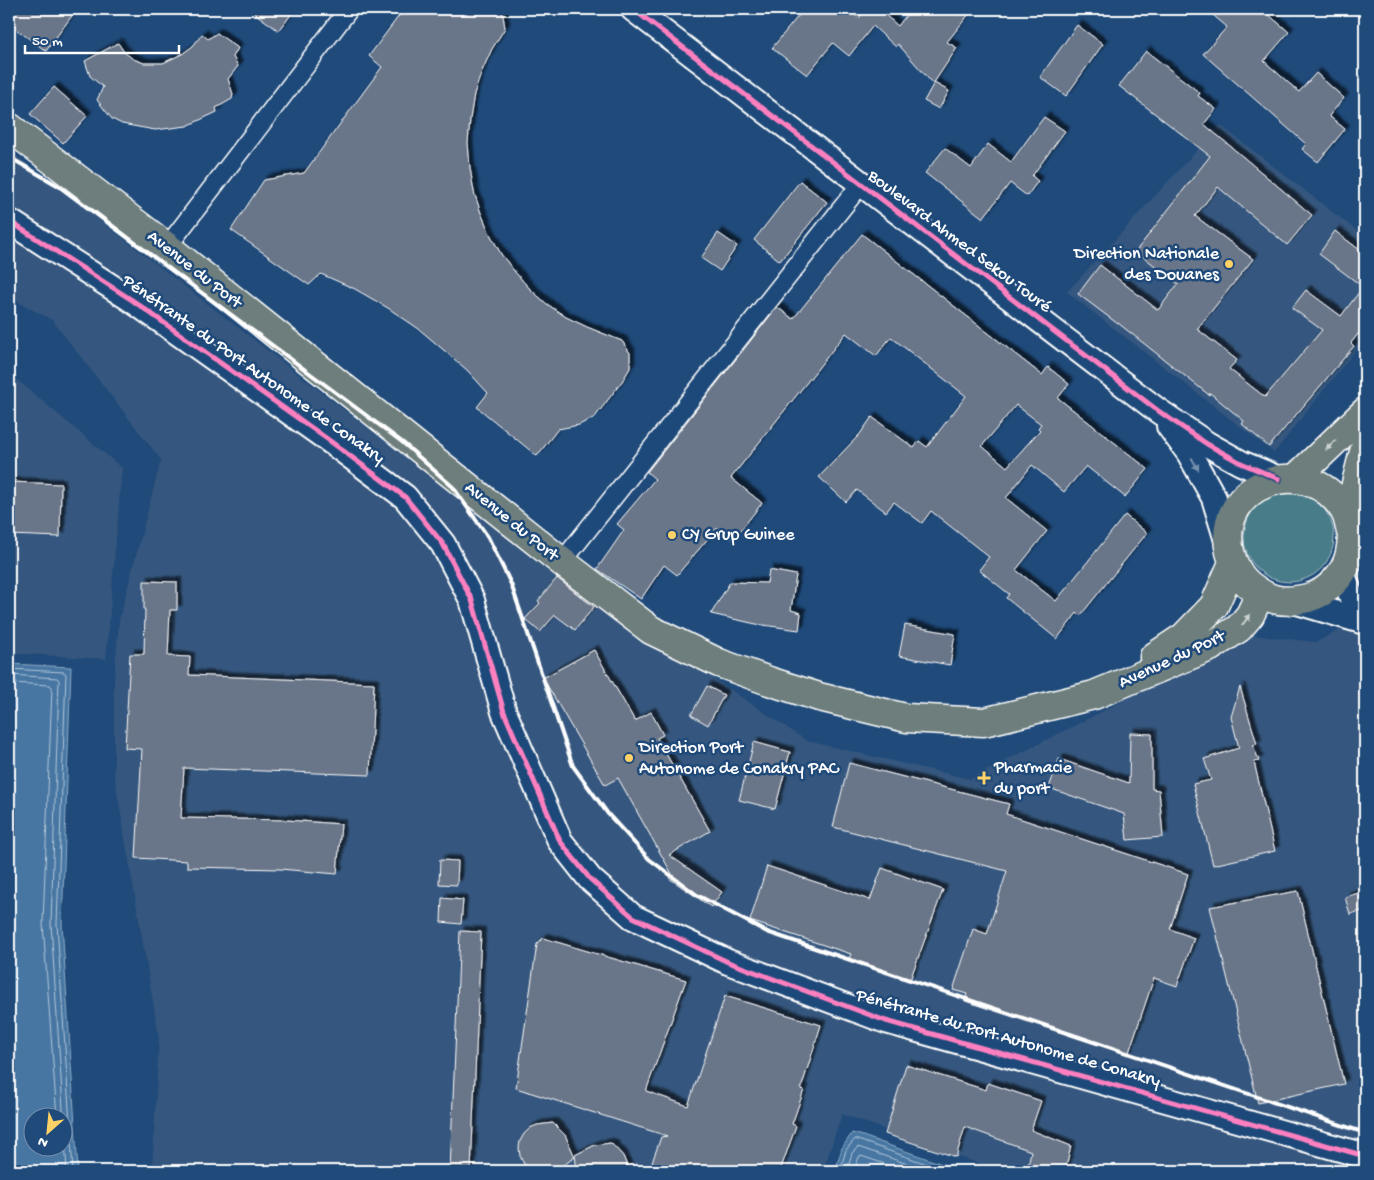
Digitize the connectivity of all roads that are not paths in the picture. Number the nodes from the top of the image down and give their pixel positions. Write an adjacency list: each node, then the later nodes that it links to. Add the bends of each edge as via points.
1 (349, 9): 6 (street)
2 (633, 9): 4 (street, Boulevard Ahmed Sekou Touré)
3 (9, 127): 6 (main road, Avenue du Port)
4 (860, 184): 7 (street, Boulevard Ahmed Sekou Touré); 13 (street)
5 (9, 220): 19 (street, Pénétrante du Port Autonome de Conakry, via 132,300 404,497 443,544 472,600 504,712 560,841 590,879 633,917 728,962 886,1021)
6 (167, 247): 13 (main road, Avenue du Port)
7 (1157, 410): 10 (street, Boulevard Ahmed Sekou Touré, via 1241,463); 12 (street, Boulevard Ahmed Sekou Touré, one-way to 12, via 1189,453 1214,498)
8 (1365, 412): 10 (main road, one-way to 10)
9 (1365, 448): 11 (main road, via 1354,493)
10 (1287, 478): 11 (main road, via 1313,482 1332,494 1345,511); 12 (main road, via 1262,484 1236,509 1230,526)
11 (1351, 532): 14 (main road, via 1350,553)
12 (1231, 554): 15 (main road, via 1243,580); 18 (main road, Avenue du Port, via 1214,606 1184,637)
13 (562, 562): 18 (main road, Avenue du Port, via 651,630 719,663 819,697 906,718 984,722)
14 (1342, 573): 16 (main road, via 1313,597); 17 (street)
15 (1260, 594): 16 (main road); 18 (main road, Avenue du Port, one-way to 15, via 1210,647 1239,628 1250,615)
16 (1294, 601): 17 (street)
17 (1363, 621)
18 (1094, 695)
19 (1365, 1156)

